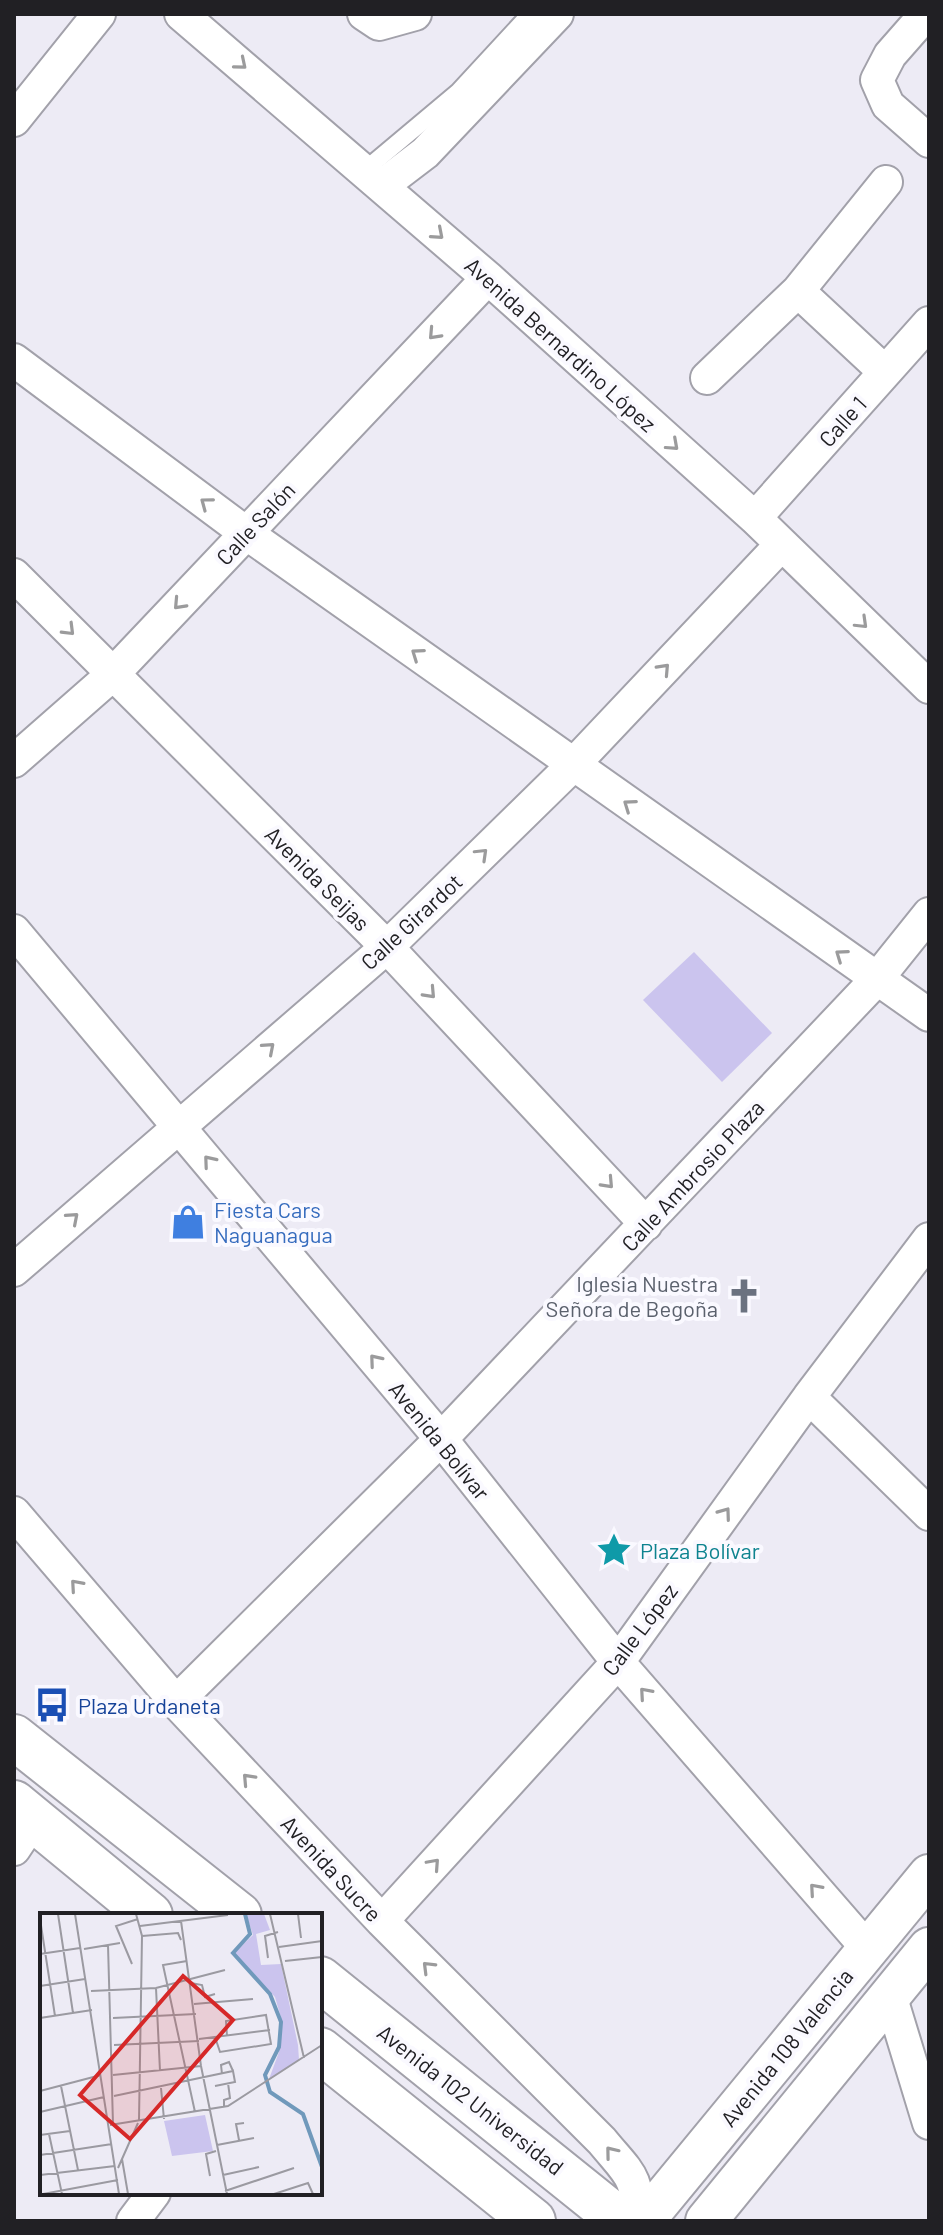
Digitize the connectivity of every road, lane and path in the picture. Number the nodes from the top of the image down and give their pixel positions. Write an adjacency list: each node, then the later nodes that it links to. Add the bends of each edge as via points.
1 (99, 14): 8 (street)
2 (181, 14): 10 (street, Avenida Bernardino López, one-way to 10)
3 (364, 14): 4 (street, via 379,24)
4 (415, 14)
5 (530, 14): 10 (lane)
6 (557, 14): 10 (street, via 425,153)
7 (926, 14): 9 (street, via 890,55 877,80 888,105)
8 (14, 120)
9 (929, 141)
10 (374, 177): 12 (street, Avenida Bernardino López, one-way to 12)
11 (886, 182): 13 (street)
12 (488, 278): 18 (street, Avenida Bernardino López, one-way to 18); 19 (street, Calle Salón, one-way to 19)
13 (798, 291): 16 (street); 17 (street)
14 (924, 339): 16 (street, Calle 1)
15 (14, 360): 19 (street, one-way to 15)
16 (885, 372): 18 (street, Calle 1)
17 (707, 378)
18 (755, 518): 20 (street, Avenida Bernardino López)
19 (246, 533): 22 (street, Calle Salón, one-way to 22); 25 (street, one-way to 19)
20 (781, 545): 23 (street, Avenida Bernardino López, one-way to 23); 25 (street, Calle Girardot, one-way to 20)
21 (14, 575): 22 (street, Avenida Seijas, one-way to 22)
22 (112, 675): 24 (street, Calle Salón); 28 (street, Avenida Seijas)
23 (929, 687)
24 (14, 761)
25 (573, 765): 28 (street, Calle Girardot, one-way to 25); 29 (street, one-way to 25)
26 (929, 914): 29 (street, Calle Ambrosio Plaza)
27 (14, 931): 31 (street, Avenida Bolívar)
28 (387, 947): 31 (street, Calle Girardot, one-way to 28); 32 (street, Avenida Seijas, one-way to 32)
29 (876, 980): 30 (street); 32 (street, Calle Ambrosio Plaza)
30 (929, 1015)
31 (178, 1125): 34 (street, Calle Girardot, one-way to 31); 36 (street, Avenida Bolívar, one-way to 31)
32 (646, 1224): 36 (street, Calle Ambrosio Plaza)
33 (929, 1239): 35 (street, Calle López)
34 (14, 1270)
35 (809, 1397): 38 (street); 39 (street, Calle López, one-way to 35)
36 (441, 1439): 39 (street, Avenida Bolívar); 40 (street, Calle Ambrosio Plaza)
37 (14, 1513): 40 (street, Avenida Sucre, one-way to 37)
38 (929, 1514)
39 (618, 1662): 46 (street, Calle López, one-way to 39); 47 (street, Avenida Bolívar, one-way to 39)
40 (176, 1702): 46 (street, Avenida Sucre, one-way to 40)
41 (14, 1737): 45 (main road)
42 (21, 1824): 44 (main road)
43 (929, 1875): 47 (street, Avenida 108 Valencia)
44 (147, 1913)
45 (236, 1913)
46 (382, 1921): 57 (street, Avenida Sucre, one-way to 46, via 638,2196 631,2176 602,2141)
47 (867, 1948): 58 (street, Avenida 108 Valencia)
48 (929, 1948): 50 (street)
49 (322, 1981): 56 (main road, Avenida 102 Universidad)
50 (890, 1995): 52 (street); 59 (street)
51 (327, 2056): 55 (main road)
52 (929, 2123)
53 (152, 2195): 54 (street)
54 (133, 2221)
55 (533, 2221)
56 (621, 2221)
57 (636, 2221)
58 (644, 2221)
59 (706, 2221)

